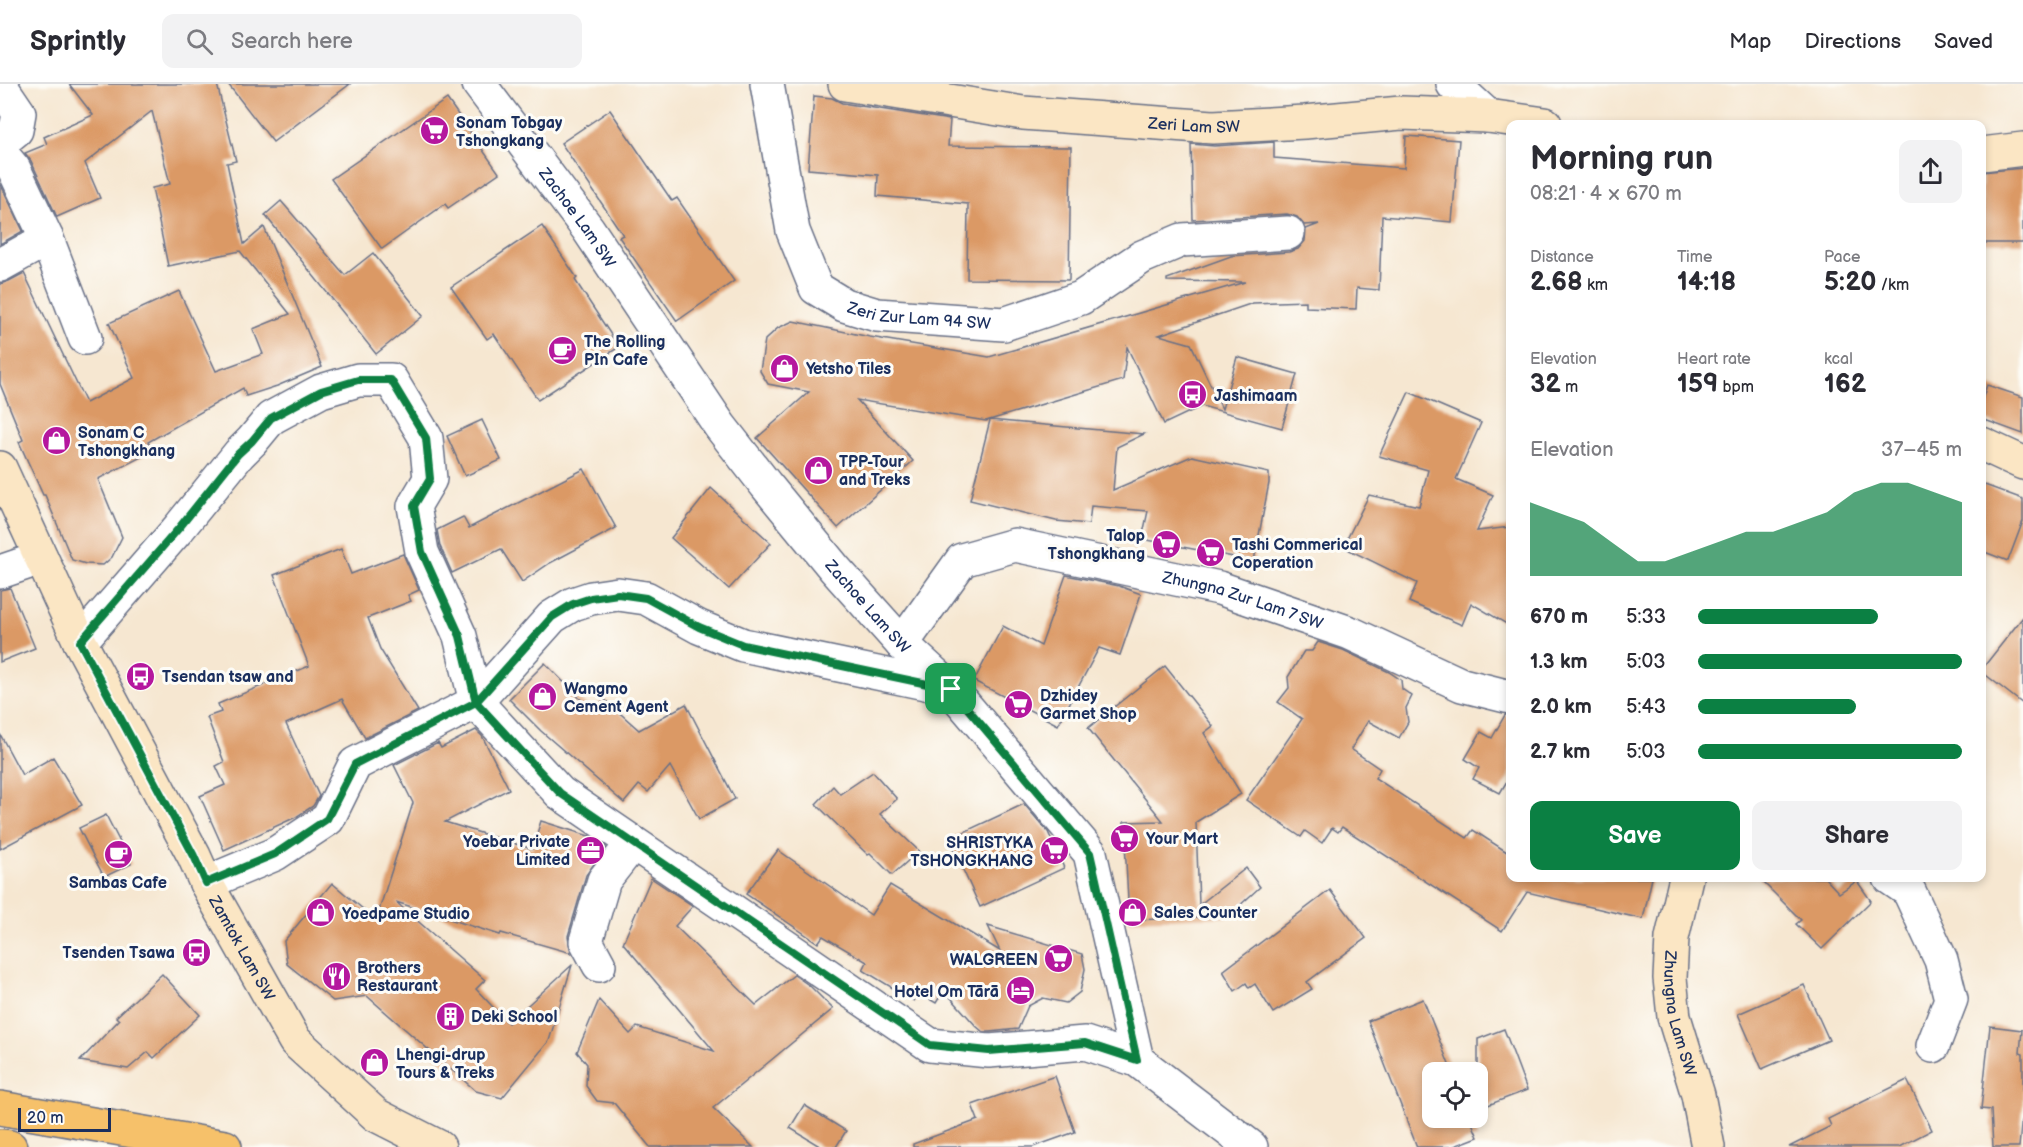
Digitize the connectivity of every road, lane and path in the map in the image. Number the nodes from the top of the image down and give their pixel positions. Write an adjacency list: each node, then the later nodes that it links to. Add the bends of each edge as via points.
1 (479, 84): 22 (street, Zachoe Lam SW, via 588,229 720,426 835,569)
2 (767, 84): 12 (street, Zeri Zur Lam 94 SW, via 793,231 816,288 844,305 866,312 1004,324 1081,298 1142,257 1182,240)
3 (845, 84): 6 (street, Zeri Lam SW, via 1023,112 1213,127 1401,113)
4 (1453, 84): 6 (street)
5 (0, 85): 8 (street, via 19,112 16,130)
6 (1488, 116): 7 (street, Zeri Lam SW)
7 (1516, 120)
8 (0, 143)
9 (2023, 149): 11 (street)
10 (0, 152): 13 (street, via 14,169)
11 (1986, 154)
12 (1288, 232)
13 (47, 239): 14 (street); 15 (street)
14 (0, 265)
15 (85, 338)
16 (1986, 446): 17 (street)
17 (2023, 463)
18 (0, 468): 19 (street, Zamtok Lam SW)
19 (41, 558): 20 (street); 21 (street, Zamtok Lam SW)
20 (0, 572)
21 (80, 642): 25 (street, via 271,418 321,391 358,380 391,380 426,438 430,479 414,506 422,552 460,636); 29 (street, Zamtok Lam SW)
22 (902, 644): 23 (street, Zachoe Lam SW); 24 (street, Zhungna Zur Lam 7 SW, via 962,560 1014,545 1219,588 1350,633 1462,685)
23 (951, 689): 25 (street, via 743,645 646,598 618,594 573,604 552,617); 32 (street, Zachoe Lam SW, via 1090,853)
24 (1506, 696)
25 (476, 702): 26 (street, via 560,793); 29 (street, via 355,764 327,819 275,854)
26 (633, 843): 30 (street, via 603,880 586,941); 32 (street, via 930,1045 989,1051 1085,1043)
27 (1685, 882): 39 (street, Zhungna Lam SW, via 1672,938 1670,978 1674,1017 1698,1095)
28 (1896, 882): 31 (street, via 1909,891 1941,960 1951,999)
29 (206, 883): 37 (street, Zamtok Lam SW, via 295,1041 376,1115)
30 (599, 965)
31 (1933, 1047)
32 (1137, 1060): 38 (street)
33 (0, 1108): 36 (highway)
34 (0, 1146): 35 (highway)
35 (10, 1147)
36 (225, 1147)
37 (439, 1147)
38 (1251, 1147)
39 (1708, 1147)

